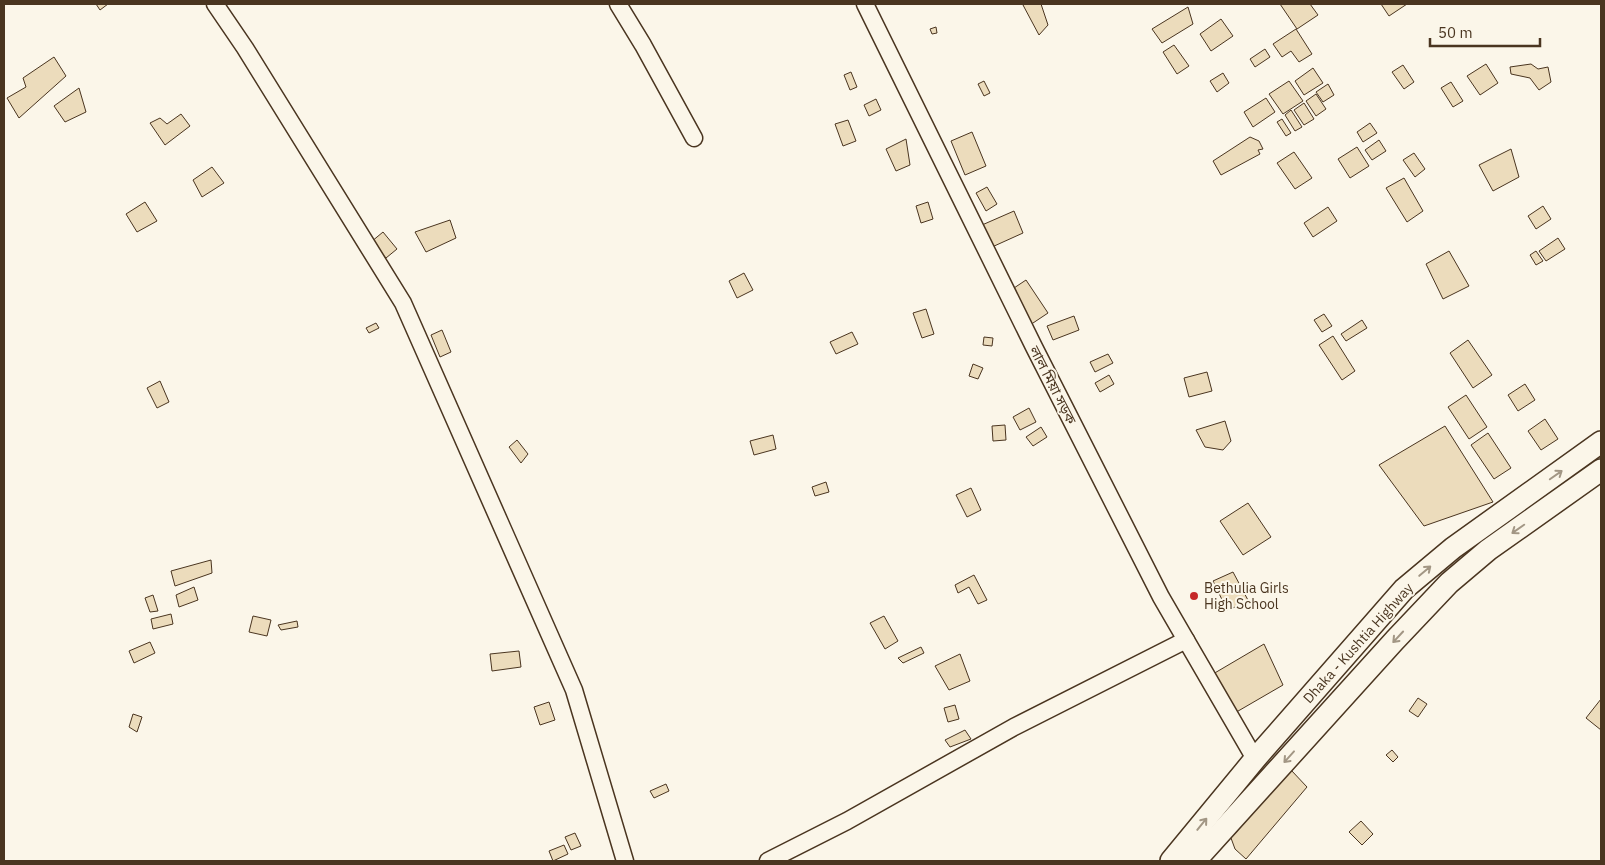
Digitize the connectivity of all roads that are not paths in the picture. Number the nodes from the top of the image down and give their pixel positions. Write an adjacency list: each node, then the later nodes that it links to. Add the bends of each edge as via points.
1 (216, 4): 9 (street, via 403,303 574,690)
2 (618, 4): 4 (street)
3 (865, 4): 7 (street, লাল মিয়া সড়ক, via 1034,348)
4 (694, 138)
5 (1601, 442): 8 (main road, Dhaka - Kushtia Highway, one-way to 5, via 1404,589 1453,548)
6 (1601, 470): 12 (main road, Dhaka - Kushtia Highway, one-way to 12, via 1488,550 1449,583)
7 (1186, 640): 8 (street, লাল মিয়া সড়ক); 10 (street, via 1014,727 847,821)
8 (1256, 758): 11 (main road, Dhaka - Kushtia Highway, one-way to 8)
9 (625, 861)
10 (768, 861)
11 (1171, 861)
12 (1195, 861)

